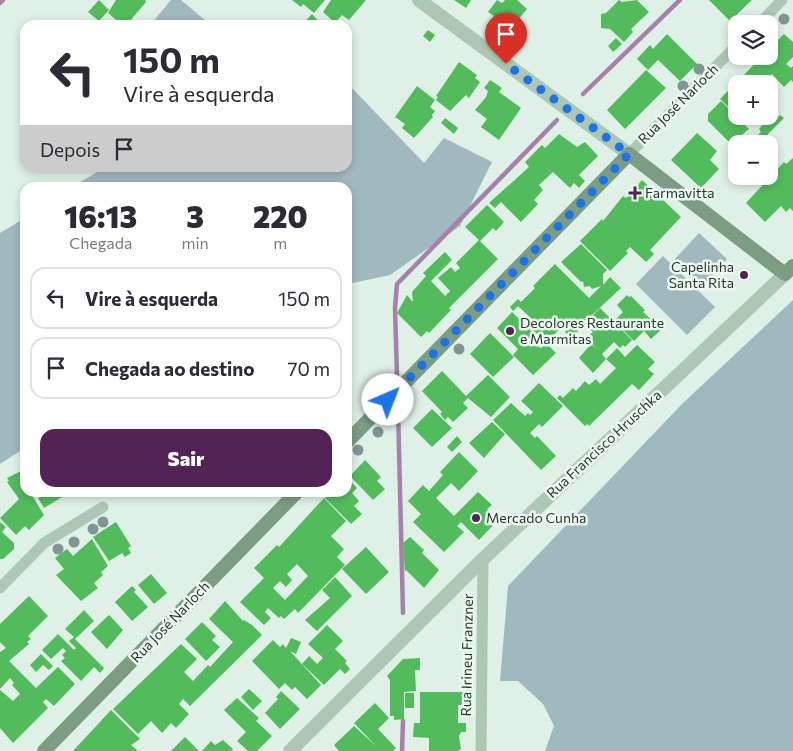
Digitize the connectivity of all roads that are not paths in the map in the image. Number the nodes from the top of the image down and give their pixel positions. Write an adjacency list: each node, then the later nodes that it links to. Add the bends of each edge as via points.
1 (419, 0): 5 (street)
2 (782, 0): 3 (street)
3 (768, 15)
4 (728, 54): 5 (street, Rua José Narloch)
5 (629, 154): 6 (main road); 7 (main road, Rua José Narloch)
6 (789, 270): 10 (street, Rua Francisco Hruschka)
7 (352, 437)
8 (292, 497): 12 (main road, Rua José Narloch)
9 (104, 507): 11 (street, via 44,544)
10 (483, 559): 13 (street, Rua Francisco Hruschka); 14 (street, Rua Irineu Franzner)
11 (0, 588)
12 (44, 751)
13 (290, 751)
14 (481, 751)

